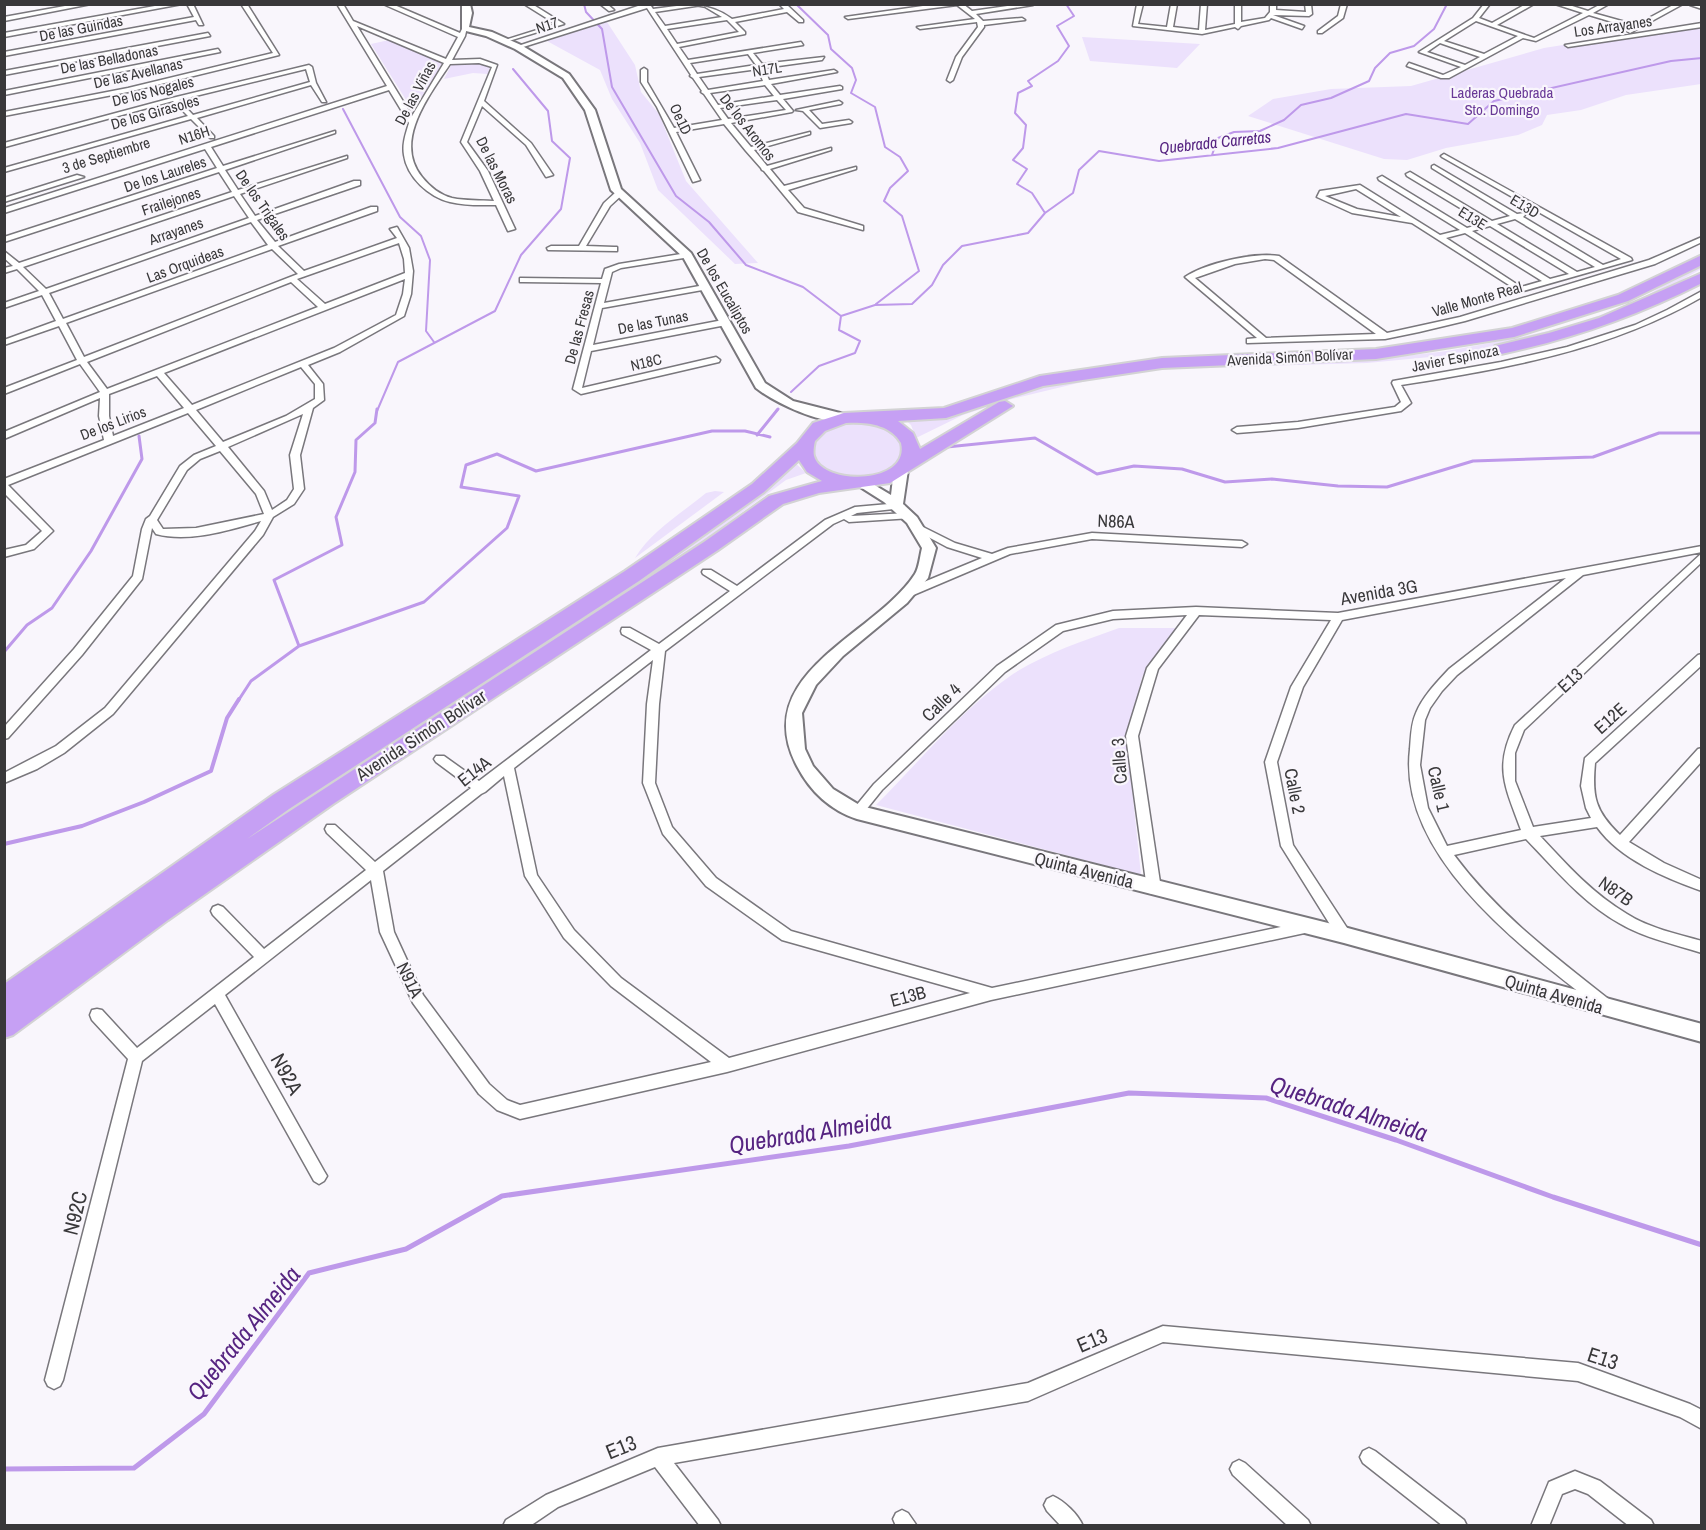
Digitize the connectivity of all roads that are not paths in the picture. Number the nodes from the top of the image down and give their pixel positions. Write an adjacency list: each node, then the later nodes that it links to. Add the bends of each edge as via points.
1 (88, 4): 37 (street)
2 (179, 4): 57 (street)
3 (190, 4): 38 (street)
4 (244, 4): 75 (street, De las Avellanas, via 278,54)
5 (340, 4): 43 (street)
6 (386, 4): 54 (street)
7 (527, 4): 45 (street)
8 (603, 4): 31 (street)
9 (628, 4): 31 (street)
10 (700, 4): 28 (street, N17)
11 (722, 4): 29 (street)
12 (782, 4): 32 (street)
13 (957, 4): 34 (street); 36 (street)
14 (1140, 4): 53 (street, via 1135,25)
15 (1174, 4): 53 (street)
16 (1204, 4): 55 (street)
17 (1238, 4): 49 (street)
18 (1308, 4): 33 (street, via 1309,14)
19 (1344, 4): 56 (street, via 1341,18)
20 (1487, 4): 40 (street)
21 (1531, 4): 46 (street)
22 (1558, 4): 35 (street)
23 (1606, 4): 35 (street)
24 (1680, 4): 51 (street)
25 (1692, 4): 30 (street)
26 (1030, 5): 34 (street)
27 (464, 6): 54 (street, De las Viñas)
28 (649, 6): 52 (street, De los Aromos); 66 (street, N17)
29 (708, 6): 39 (street)
30 (1701, 7)
31 (611, 10): 45 (street)
32 (789, 10): 39 (street); 42 (street)
33 (1272, 11): 49 (street); 50 (street)
34 (970, 13): 44 (street)
35 (1589, 14): 51 (street); 60 (street, via 1539,39)
36 (848, 17)
37 (4, 18)
38 (198, 18): 58 (street); 69 (street, De las Guindas)
39 (729, 19): 52 (street); 65 (street, via 743,33)
40 (1475, 19): 46 (street); 61 (street)
41 (1022, 20): 44 (street)
42 (801, 21)
43 (351, 22): 72 (street, De las Moras); 85 (street)
44 (980, 22): 48 (street); 82 (street, via 981,27 959,57)
45 (561, 24): 62 (street)
46 (1491, 26): 60 (street)
47 (1700, 26): 59 (street, Los Arrayanes)
48 (920, 27)
49 (1238, 27): 55 (street)
50 (1302, 27)
51 (1636, 27): 59 (street)
52 (663, 28): 65 (street, De los Aromos)
53 (1170, 29): 55 (street)
54 (463, 32): 62 (street, De los Eucaliptos); 72 (street, De las Viñas)
55 (1202, 32)
56 (1320, 32)
57 (4, 35)
58 (208, 35): 67 (street); 80 (street)
59 (1622, 36): 64 (street, Los Arrayanes)
60 (1521, 37): 70 (street)
61 (1439, 41): 70 (street); 77 (street, via 1422,52)
62 (504, 42): 66 (street, De los Eucaliptos)
63 (801, 44): 68 (street)
64 (1568, 45)
65 (674, 46): 73 (street, De los Aromos)
66 (518, 47): 124 (street, De los Eucaliptos, via 566,76 588,106)
67 (218, 51): 75 (street); 88 (street, De las Belladonas)
68 (749, 52): 73 (street); 76 (street)
69 (4, 54)
70 (1486, 57): 77 (street)
71 (822, 58): 76 (street)
72 (447, 62): 92 (street, De las Moras, via 480,61 495,66); 99 (street, De las Viñas)
73 (685, 62): 81 (street, De los Aromos)
74 (1409, 65): 77 (street, via 1443,77)
75 (228, 66): 97 (street, De las Avellanas)
76 (760, 67): 81 (street); 83 (street)
77 (1466, 67)
78 (645, 70): 102 (street, Oe1D, via 644,82)
79 (834, 72): 83 (street, N17L)
80 (4, 73)
81 (693, 76): 87 (street, De los Aromos)
82 (950, 80)
83 (766, 82): 87 (street, N17L); 89 (street)
84 (313, 83): 90 (street, De los Nogales, via 309,67); 91 (street); 98 (street, De los Girasoles)
85 (390, 84): 91 (street, 3 de Septiembre); 99 (street); 107 (street, N16H)
86 (840, 88): 89 (street)
87 (704, 92): 94 (street, De los Aromos)
88 (4, 93)
89 (777, 96): 94 (street); 96 (street)
90 (174, 99): 98 (street); 106 (street, De los Nogales)
91 (324, 101): 105 (street, 3 de Septiembre)
92 (482, 102): 118 (street, via 529,144); 126 (street, De las Moras, via 464,142)
93 (839, 103): 95 (street)
94 (715, 107): 101 (street, De los Aromos)
95 (804, 109): 96 (street); 100 (street, via 818,125)
96 (790, 111): 101 (street)
97 (4, 114)
98 (191, 115): 105 (street); 116 (street, De los Girasoles)
99 (412, 122): 126 (street, De las Viñas, via 405,152 407,162 424,187 441,199)
100 (849, 122)
101 (727, 123): 102 (street); 109 (street, De los Aromos)
102 (671, 131): 120 (street, Oe1D)
103 (333, 132): 114 (street, De los Laureles)
104 (808, 133): 109 (street)
105 (212, 137): 125 (street, 3 de Septiembre)
106 (5, 145)
107 (206, 145): 114 (street, De los Trigales); 128 (street, N16H)
108 (829, 149): 115 (street)
109 (748, 150): 115 (street, De los Aromos)
110 (1444, 156): 129 (street)
111 (345, 157): 123 (street, Frailejones)
112 (1434, 167): 130 (street, E13D)
113 (854, 168): 122 (street)
114 (222, 169): 123 (street, De los Trigales); 140 (street, De los Laureles)
115 (764, 169): 122 (street, De los Aromos)
116 (4, 170)
117 (1410, 174): 133 (street)
118 (549, 175)
119 (1382, 178): 137 (street, E13E)
120 (696, 180)
121 (357, 183): 131 (street, Arrayanes)
122 (782, 189): 134 (street, De los Aromos, via 801,210)
123 (237, 194): 131 (street, De los Trigales); 149 (street, Frailejones)
124 (619, 195): 144 (street, via 607,205); 147 (street, De los Eucaliptos)
125 (4, 200)
126 (499, 202): 136 (street, De las Moras)
127 (374, 209): 142 (street, Las Orquideas)
128 (4, 211)
129 (1538, 211): 130 (street); 150 (street, via 1628,260)
130 (1517, 217): 133 (street); 150 (street, E13D)
131 (253, 219): 142 (street, De los Trigales); 161 (street, Arrayanes)
132 (1417, 222): 132 (street, via 1357,187 1323,193 1321,197 1355,211); 138 (street)
133 (1491, 224): 137 (street); 154 (street)
134 (860, 228)
135 (394, 229): 141 (street)
136 (512, 229)
137 (1467, 230): 138 (street); 159 (street, E13E)
138 (1442, 237): 159 (street, via 1520,290)
139 (1701, 239): 154 (street, Valle Monte Real, via 1652,261 1590,280)
140 (4, 240)
141 (400, 240): 152 (street); 153 (street, via 408,250)
142 (275, 246): 152 (street, De los Trigales); 166 (street, Las Orquideas)
143 (551, 248): 144 (street)
144 (581, 249): 145 (street)
145 (614, 249)
146 (4, 253): 149 (street, De los Lirios)
147 (687, 255): 158 (street, De las Fresas, via 611,269); 160 (street, De los Eucaliptos)
148 (1701, 259): 184 (highway, Avenida Simón Bolívar, via 1623,298 1514,332 1376,354 1162,363 1041,381 946,413)
149 (19, 266): 151 (street, Frailejones); 161 (street, De los Lirios)
150 (1601, 267): 154 (street)
151 (4, 271)
152 (304, 275): 156 (street)
153 (407, 275): 165 (street); 175 (street, De los Lirios, via 400,316)
154 (1575, 277): 159 (street); 168 (street, Valle Monte Real, via 1461,319)
155 (1701, 277): 190 (highway, Avenida Simón Bolívar, via 1646,306 1568,335 1453,358 1151,375 1044,393 990,414)
156 (292, 279): 165 (street); 173 (street)
157 (523, 280): 158 (street)
158 (605, 281): 164 (street, De las Fresas)
159 (1549, 282)
160 (705, 287): 164 (street); 167 (street, De los Eucaliptos)
161 (44, 291): 163 (street, Arrayanes); 166 (street, De los Lirios)
162 (1701, 293): 185 (street, Javier Espinoza, via 1646,322 1559,351 1396,383 1406,403 1398,409)
163 (4, 306)
164 (597, 307): 172 (street, De las Fresas)
165 (324, 308): 176 (street)
166 (60, 322): 171 (street, Las Orquideas); 173 (street, De los Lirios)
167 (723, 323): 172 (street, De las Tunas); 180 (street, De los Eucaliptos, via 760,385)
168 (1385, 336): 170 (street, Valle Monte Real); 170 (street, via 1286,264 1262,255 1189,277)
169 (1250, 341): 170 (street, Valle Monte Real)
170 (1264, 341)
171 (4, 343)
172 (587, 349): 177 (street, De las Fresas, via 577,389)
173 (81, 359): 178 (street); 179 (street, De los Lirios)
174 (716, 360): 177 (street, N18C)
175 (303, 364): 181 (street, via 320,387 320,400); 182 (street, De los Lirios)
176 (160, 373): 179 (street); 182 (street)
177 (581, 390)
178 (4, 391)
179 (105, 393): 186 (street); 187 (street)
180 (789, 404): 183 (street, De los Eucaliptos); 188 (street, De los Eucaliptos, via 806,418)
181 (309, 408): 189 (street); 194 (street, via 295,455 299,489 292,501)
182 (190, 409): 187 (street, De los Lirios); 189 (street)
183 (844, 418): 184 (highway, Avenida Simón Bolívar); 188 (highway, Avenida Simón Bolívar, via 819,427)
184 (868, 418): 190 (highway, Avenida Simón Bolívar, via 896,427 906,435 912,453)
185 (1237, 430)
186 (4, 436)
187 (109, 440): 192 (street, De los Lirios)
188 (807, 440): 191 (highway, Avenida Simón Bolívar, via 805,457 812,466 823,475); 236 (highway, Avenida Simón Bolívar, via 758,488 632,576 281,802)
189 (222, 447): 194 (street, via 261,494); 195 (street, via 197,457 183,468)
190 (904, 466): 191 (highway, Avenida Simón Bolívar, via 881,480); 193 (street)
191 (859, 483): 193 (street, Quinta Avenida); 239 (highway, Avenida Simón Bolívar, via 817,487 776,500 325,798 159,912)
192 (4, 485): 199 (street, via 48,531 30,547)
193 (902, 508): 196 (street, Quinta Avenida); 204 (street, E14A, via 829,522)
194 (268, 515): 195 (street, via 176,535 160,532); 218 (street, via 251,543 109,711 90,729 27,768)
195 (151, 519): 214 (street, via 138,578)
196 (921, 529): 201 (street, N86A, via 951,545); 205 (street, Quinta Avenida, via 928,543 929,560)
197 (1242, 544): 201 (street, N86A, via 1092,536)
198 (1701, 549): 202 (street, Avenida 3G)
199 (4, 554)
200 (1701, 556): 223 (street, E13, via 1519,728 1509,753 1509,781)
201 (991, 557): 205 (street, N86A)
202 (1583, 571): 207 (street, Avenida 3G); 225 (street, Calle 1, via 1453,672 1419,718 1414,759 1421,808)
203 (707, 572): 204 (street)
204 (737, 591): 210 (street, E14A)
205 (910, 592): 220 (street, Quinta Avenida, via 815,673 797,700 792,736 802,763 818,788)
206 (1196, 611): 207 (street, Avenida 3G); 208 (street, Avenida 3G, via 1113,615); 228 (street, Calle 3, via 1153,668 1132,736)
207 (1338, 617): 231 (street, Calle 2, via 1297,687 1271,762 1287,846)
208 (1060, 628): 220 (street, Calle 4, via 1001,669)
209 (626, 631): 210 (street)
210 (660, 650): 217 (street, E14A); 235 (street, via 649,783 667,830 711,882 787,936)
211 (1701, 658): 212 (street, E12E)
212 (1689, 671): 213 (street); 221 (street, E12E, via 1589,761 1584,779 1587,798)
213 (1701, 678)
214 (4, 735)
215 (1701, 752): 224 (street)
216 (440, 759): 219 (street)
217 (508, 767): 219 (street, E14A); 242 (street, via 531,876 569,934 616,982)
218 (4, 777)
219 (481, 789): 226 (street, E14A)
220 (857, 812): 228 (street, Quinta Avenida)
221 (1598, 822): 223 (street); 224 (street)
222 (331, 829): 226 (street)
223 (1529, 833): 225 (street); 232 (street, N87B, via 1580,887 1623,919)
224 (1620, 844): 227 (street, via 1648,862)
225 (1442, 852): 237 (street, Calle 1, via 1524,940)
226 (376, 871): 233 (street, E14A); 243 (street, N91A, via 387,932 418,999 484,1089 502,1105)
227 (1701, 886)
228 (1154, 888): 230 (street, Quinta Avenida)
229 (218, 911): 233 (street)
230 (1309, 927): 231 (street, Quinta Avenida); 235 (street, E13B)
231 (1344, 935): 237 (street, Quinta Avenida)
232 (1701, 947)
233 (263, 957): 234 (street, E14A)
234 (217, 994): 241 (street, E14A); 244 (street, N92A)
235 (992, 994): 242 (street, E13B)
236 (4, 999)
237 (1614, 1011): 240 (street, Quinta Avenida)
238 (98, 1015): 241 (street)
239 (4, 1026)
240 (1701, 1033)
241 (136, 1057): 245 (street, N92C)
242 (727, 1065): 243 (street, E13B)
243 (520, 1112)
244 (319, 1176)
245 (54, 1380)
246 (1701, 1420): 247 (street, E13, via 1684,1410 1578,1372 1163,1334 1028,1392)
247 (658, 1456): 251 (street, E13, via 552,1501); 252 (street)
248 (1370, 1457): 255 (street)
249 (1239, 1468): 254 (street)
250 (1053, 1505): 253 (street)
251 (520, 1523)
252 (711, 1526)
253 (1074, 1526)
254 (1302, 1526)
255 (1458, 1526)
256 (1540, 1526): 257 (street, via 1555,1488 1575,1480 1594,1487)
257 (1645, 1526)

